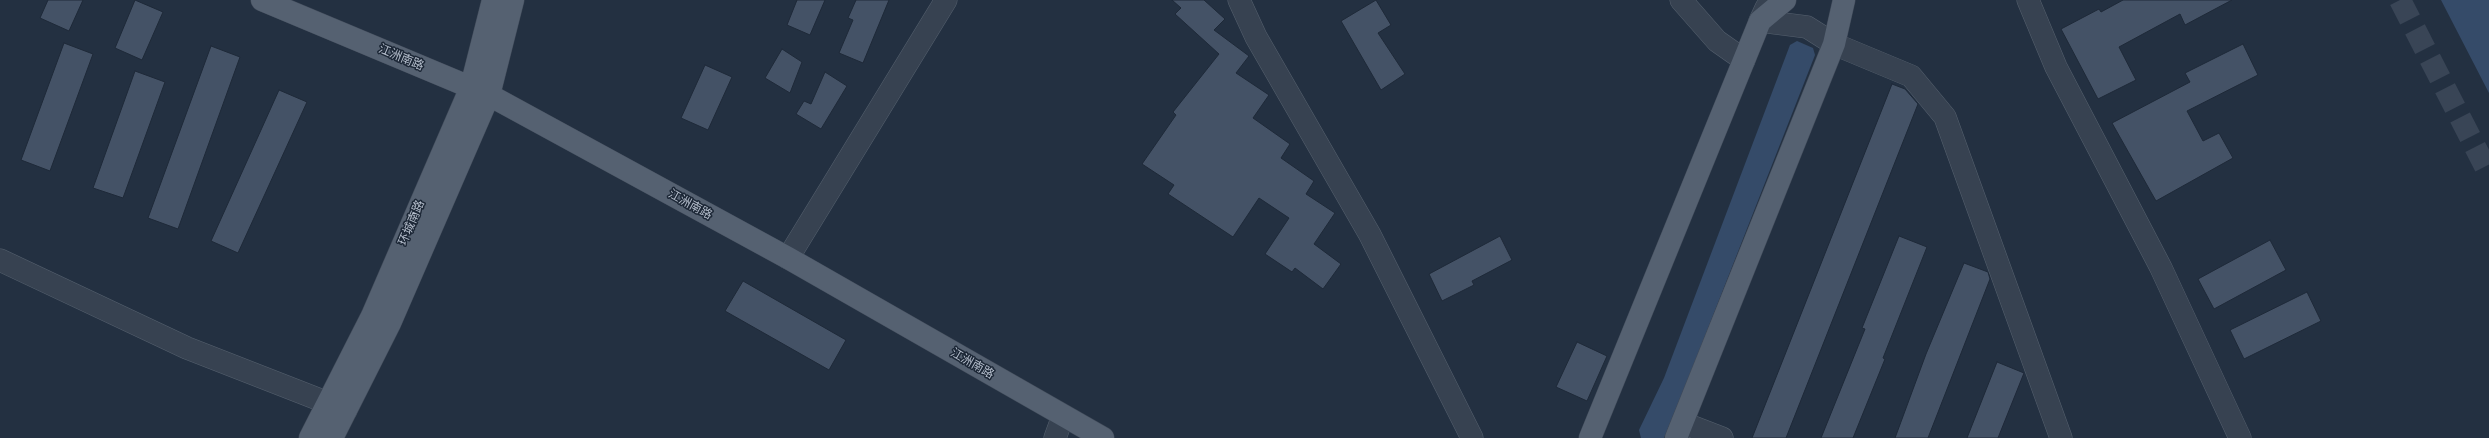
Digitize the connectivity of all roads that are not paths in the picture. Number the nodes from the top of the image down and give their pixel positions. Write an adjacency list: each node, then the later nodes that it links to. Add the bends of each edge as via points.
1 (262, 0): 14 (main road, 江洲南路)
2 (493, 0): 14 (main road, 环城南路)
3 (513, 0): 14 (main road, 环城南路)
4 (946, 0): 15 (street)
5 (1239, 0): 24 (street, via 1256,37 1370,235)
6 (1681, 0): 13 (street, via 1717,41)
7 (1769, 0): 11 (street)
8 (1785, 0): 11 (main road)
9 (1844, 0): 12 (main road)
10 (2028, 0): 28 (street, via 2056,67 2161,268)
11 (1760, 22): 12 (street, via 1808,27); 13 (main road)
12 (1834, 44): 19 (main road); 27 (street, via 1911,76 1945,117)
13 (1744, 60): 25 (main road)
14 (480, 91): 15 (main road, 江洲南路); 17 (main road, 环城南路, via 390,323)
15 (788, 258): 18 (main road, 江洲南路)
16 (0, 260): 17 (street, via 187,348)
17 (338, 406): 20 (main road, 环城南路); 21 (main road, 环城南路)
18 (1063, 416): 22 (street); 23 (main road, 江洲南路)
19 (1679, 430): 26 (street)
20 (310, 438)
21 (332, 438)
22 (1055, 438)
23 (1103, 438)
24 (1472, 438)
25 (1590, 438)
26 (1722, 438)
27 (2061, 438)
28 (2240, 438)

